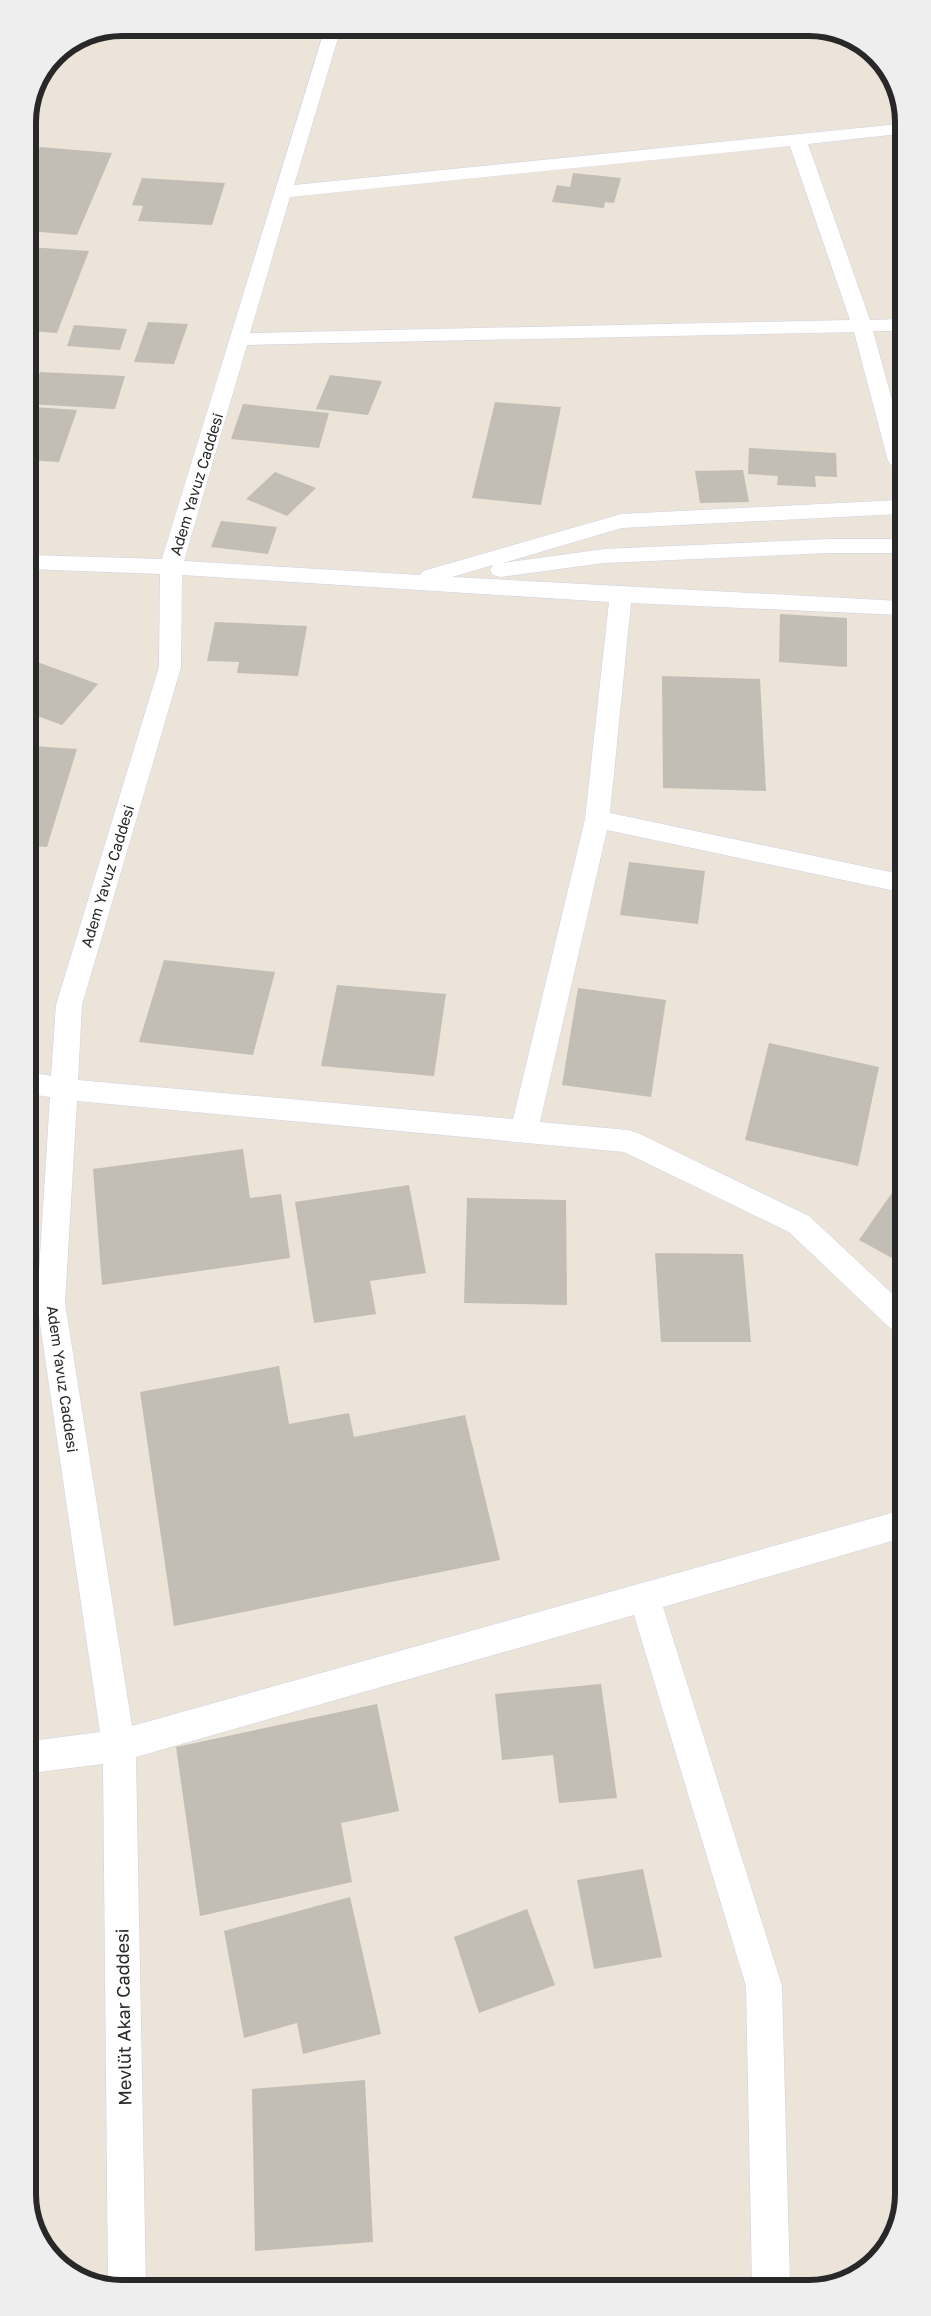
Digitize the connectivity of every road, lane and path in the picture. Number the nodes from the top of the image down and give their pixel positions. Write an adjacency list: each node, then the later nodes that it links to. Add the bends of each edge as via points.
1 (332, 36): 4 (street, Adem Yavuz Caddesi)
2 (895, 129): 3 (street)
3 (797, 139): 4 (street); 6 (street)
4 (283, 192): 7 (street, Adem Yavuz Caddesi)
5 (895, 325): 6 (street)
6 (862, 326): 7 (street); 8 (street)
7 (240, 340): 12 (street, Adem Yavuz Caddesi)
8 (895, 446)
9 (895, 507): 13 (street, via 621,521)
10 (895, 546): 13 (street, via 604,556)
11 (36, 562): 12 (street)
12 (171, 567): 13 (street); 19 (street, Adem Yavuz Caddesi, via 170,666 69,1005)
13 (413, 582): 14 (street)
14 (620, 595): 15 (street); 16 (street)
15 (895, 608)
16 (597, 819): 17 (street); 20 (street)
17 (895, 881)
18 (36, 1084): 19 (street)
19 (64, 1090): 20 (street); 24 (street, Adem Yavuz Caddesi, via 52,1304)
20 (524, 1132): 21 (street, via 628,1141 799,1224)
21 (895, 1313)
22 (895, 1526): 23 (street)
23 (644, 1597): 24 (street); 27 (street, via 764,1986)
24 (119, 1746): 25 (street); 26 (street, Mevlüt Akar Caddesi)
25 (36, 1756)
26 (127, 2280)
27 (771, 2280)

